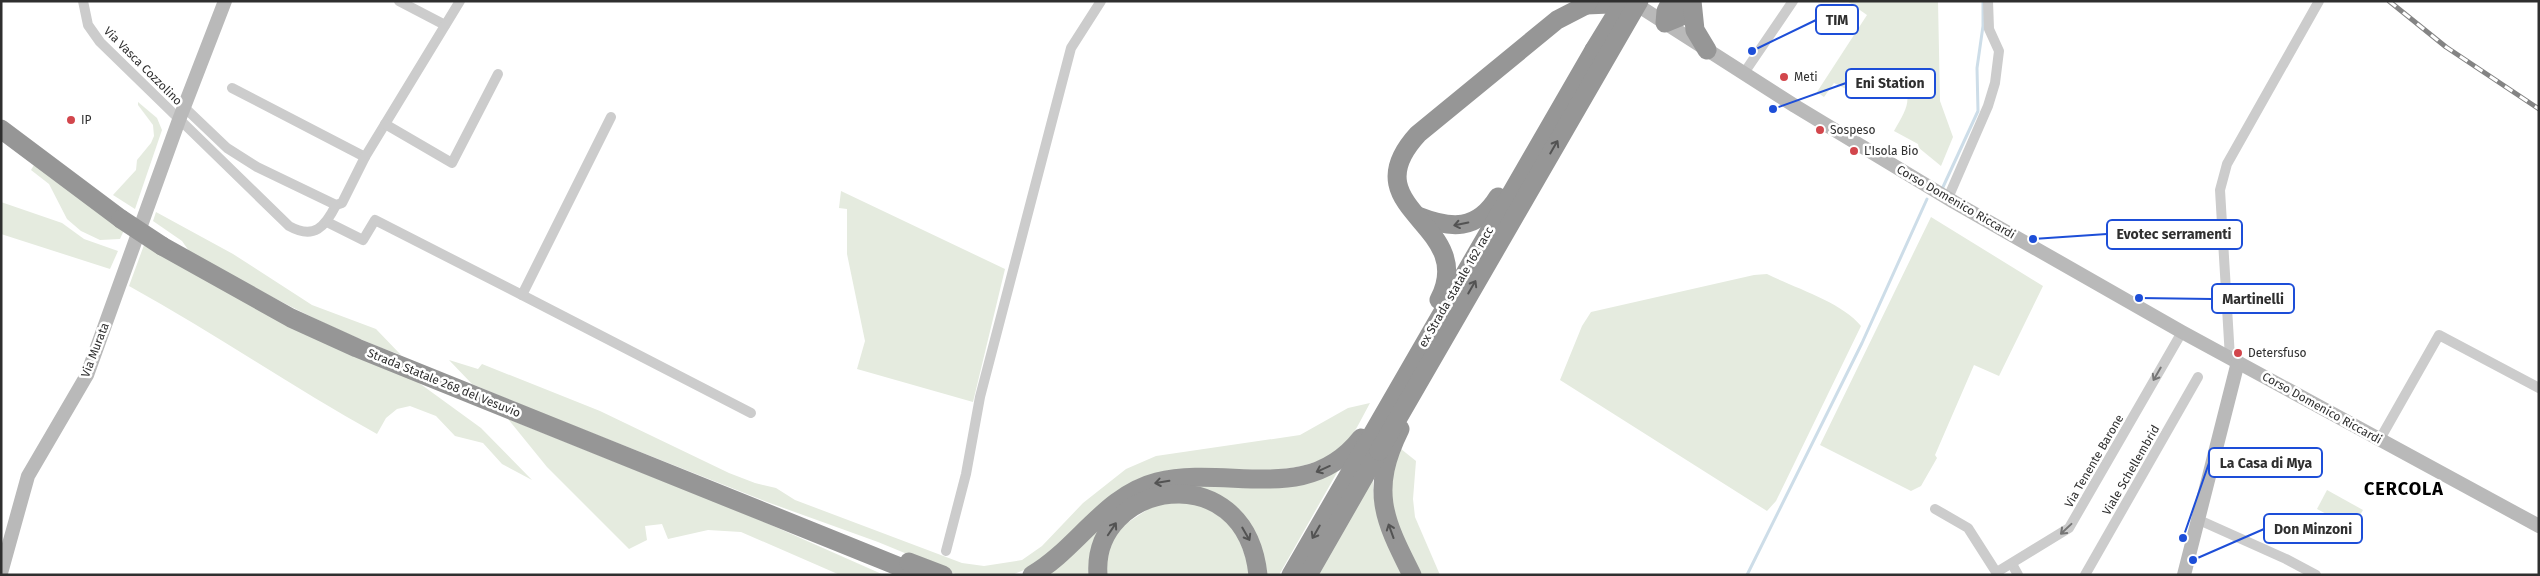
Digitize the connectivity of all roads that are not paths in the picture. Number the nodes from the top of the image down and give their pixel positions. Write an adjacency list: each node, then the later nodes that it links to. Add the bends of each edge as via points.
1 (83, 1): 22 (street, Via Vasca Cozzolino, via 93,34)
2 (225, 1): 20 (main road, Via Murata)
3 (399, 1): 13 (street)
4 (460, 1): 13 (street)
5 (1101, 1): 44 (street, via 1071,48 983,387 966,474)
6 (1671, 1): 14 (highway, via 1666,11)
7 (1793, 1): 17 (street)
8 (1988, 1): 26 (street, via 1989,29 1999,50 1995,83)
9 (2319, 1): 32 (street, via 2227,164 2220,190)
10 (1632, 2): 12 (highway); 14 (main road, Corso Domenico Riccardi); 15 (highway, ex Strada statale 162 racc, bridge); 38 (highway, ex Strada statale 162 racc, one-way to 10, bridge, via 1460,308)
11 (1691, 2): 14 (highway, via 1682,16); 16 (highway, via 1695,30)
12 (1582, 3): 28 (highway, via 1418,134 1408,146 1398,170 1398,185 1401,196)
13 (445, 25): 23 (street)
14 (1667, 25): 16 (main road, Corso Domenico Riccardi)
15 (1594, 50): 28 (highway, one-way to 28, via 1580,66 1495,202 1484,214 1455,226); 35 (highway, ex Strada statale 162 racc)
16 (1707, 50): 17 (main road, Corso Domenico Riccardi)
17 (1744, 73): 26 (main road, Corso Domenico Riccardi)
18 (498, 74): 23 (street, via 452,164)
19 (232, 88): 25 (street)
20 (184, 107): 22 (main road, Via Murata); 27 (street, via 234,153)
21 (611, 117): 30 (street)
22 (179, 120): 29 (street, Via Vasca Cozzolino, via 289,226 301,232 311,232); 46 (main road, Via Murata, via 87,375 28,476)
23 (385, 124): 25 (street)
24 (1, 129): 42 (highway, Strada Statale 268 del Vesuvio, bridge, via 121,219 181,257 291,318)
25 (365, 157): 27 (street, via 347,196)
26 (1948, 198): 31 (main road, Corso Domenico Riccardi)
27 (336, 205): 29 (street)
28 (1415, 215): 35 (highway, via 1439,241 1448,270 1442,294 1398,381)
29 (326, 222): 30 (street, via 364,240 375,220)
30 (522, 295): 36 (street)
31 (2182, 332): 32 (main road, Corso Domenico Riccardi); 45 (street, Via Tenente Barone, one-way to 45, via 2069,528)
32 (2234, 360): 37 (main road, Corso Domenico Riccardi); 40 (main road)
33 (2198, 377): 58 (street, Viale Schellembrid)
34 (2539, 388): 37 (street, via 2439,335)
35 (1395, 395): 51 (highway, one-way to 51, via 1384,404 1348,454 1328,467 1290,479 1222,478 1157,482 1126,496); 54 (highway, ex Strada statale 162 racc, one-way to 54)
36 (751, 413)
37 (2380, 440): 41 (main road, Corso Domenico Riccardi)
38 (1383, 455): 55 (highway, ex Strada statale 162 racc); 56 (highway, one-way to 38, via 1389,531 1383,501)
39 (1935, 509): 47 (street, Via Tenente Barone, via 1968,528)
40 (2199, 520): 59 (main road); 60 (street, via 2286,558)
41 (2539, 526)
42 (813, 532): 43 (highway, Strada Statale 268 del Vesuvio); 48 (highway)
43 (845, 544): 49 (highway, Strada Statale 268 del Vesuvio); 50 (highway)
44 (946, 550)
45 (2012, 564): 47 (street, Via Tenente Barone); 57 (street)
46 (1, 574)
47 (1998, 574)
48 (895, 575)
49 (920, 575)
50 (943, 575)
51 (1032, 575)
52 (1098, 575): 53 (highway, one-way to 53, via 1108,534 1121,516 1153,497 1175,494 1197,495 1218,503 1236,518 1249,536)
53 (1258, 575)
54 (1291, 575)
55 (1308, 575)
56 (1412, 575)
57 (2018, 575)
58 (2085, 575)
59 (2184, 575)
60 (2316, 575)

